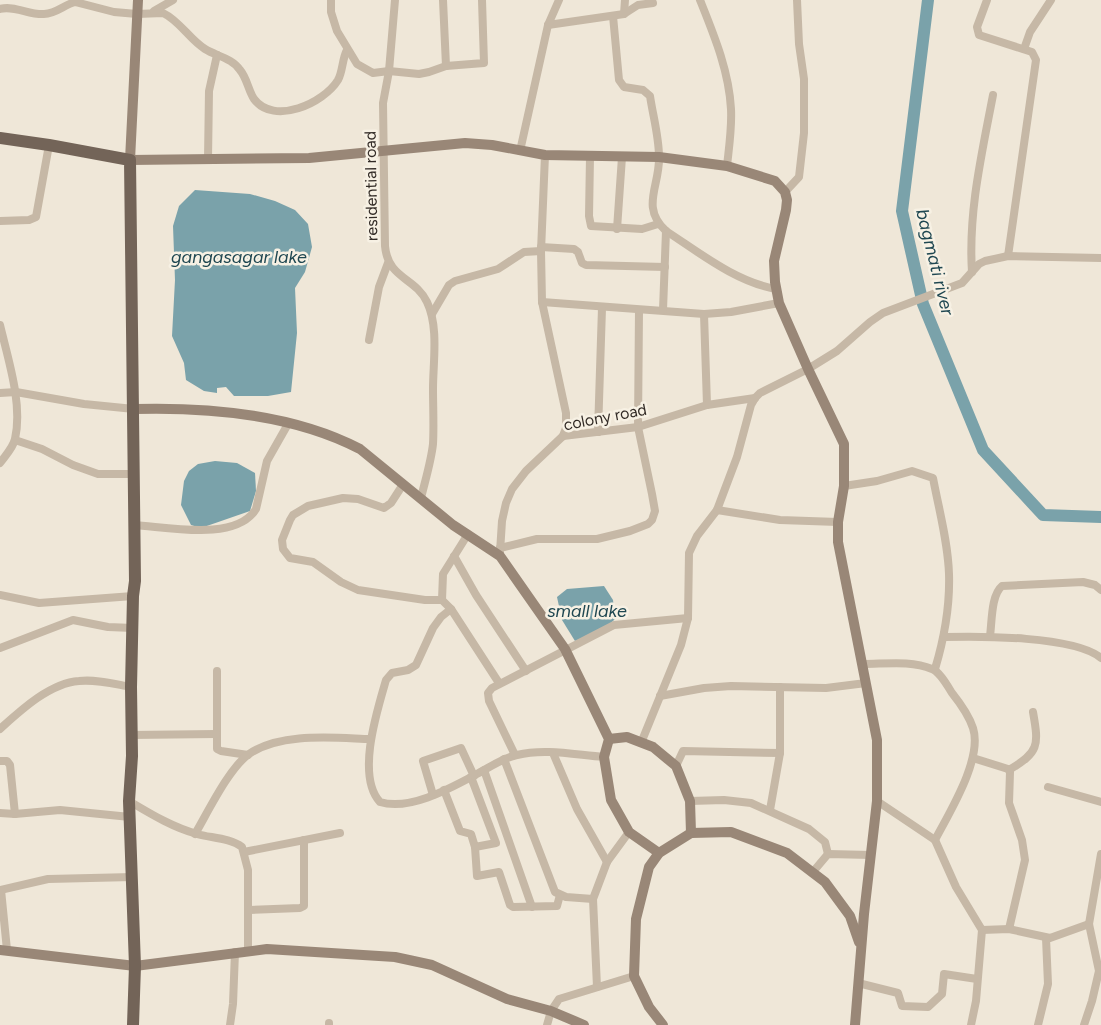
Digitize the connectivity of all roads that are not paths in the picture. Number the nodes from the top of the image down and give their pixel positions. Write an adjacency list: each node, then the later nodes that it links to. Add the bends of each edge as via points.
1 (138, 0): 16 (street)
2 (173, 0): 15 (street)
3 (331, 0): 21 (street, via 333,22)
4 (395, 0): 24 (street, residential road)
5 (443, 0): 23 (street)
6 (482, 0): 23 (street, via 484,63)
7 (559, 0): 19 (street)
8 (625, 0): 17 (street)
9 (700, 0): 36 (street, via 728,87 731,121)
10 (797, 0): 37 (street, via 804,133 799,177)
11 (987, 0): 20 (street, via 977,27 979,35)
12 (1051, 0): 20 (street)
13 (653, 3): 17 (street, via 638,5)
14 (0, 9): 16 (street, via 47,14 75,2)
15 (153, 12): 16 (street); 22 (street, via 167,14 192,39)
16 (136, 14): 35 (street)
17 (624, 14): 18 (street)
18 (614, 16): 19 (street); 33 (street, via 619,80 624,87 648,93)
19 (548, 25): 29 (street)
20 (1024, 49): 43 (street, via 1034,53 1036,60)
21 (347, 50): 22 (street, via 339,78 324,95 308,106 278,111 261,105 235,64); 24 (street, via 357,64 373,73)
22 (217, 55): 34 (street, via 209,91)
23 (446, 66): 24 (street, via 419,74)
24 (389, 71): 28 (street, residential road, via 383,103)
25 (993, 95): 47 (street, via 975,185)
26 (0, 138): 27 (main road)
27 (49, 145): 35 (main road); 38 (street, via 36,217)
28 (384, 150): 29 (street, via 465,143); 34 (street, via 309,158); 45 (street, residential road)
29 (520, 152): 30 (street)
30 (545, 155): 31 (street); 42 (street)
31 (590, 157): 32 (street); 40 (street, via 590,224)
32 (622, 157): 33 (street); 40 (street)
33 (659, 157): 36 (street); 39 (street, via 652,212)
34 (208, 159): 35 (street)
35 (130, 160): 63 (main road)
36 (727, 166): 37 (street, via 775,181)
37 (785, 192): 48 (street, via 786,210 774,261)
38 (0, 221)
39 (658, 224): 40 (street, via 646,229); 41 (street)
40 (617, 229)
41 (666, 231): 46 (street); 48 (street, via 742,278)
42 (541, 249): 46 (street, via 574,249 586,265); 49 (street); 54 (street, via 524,252 498,269 455,281)
43 (1008, 256): 44 (street); 47 (street, via 985,261)
44 (1101, 258)
45 (388, 263): 54 (street, residential road, via 420,291); 57 (street)
46 (664, 267): 53 (street)
47 (972, 272): 58 (street, via 962,283 883,313)
48 (776, 289): 50 (street)
49 (542, 302): 51 (street); 67 (street, via 566,412)
50 (779, 303): 55 (street); 58 (street)
51 (602, 308): 52 (street); 66 (street)
52 (639, 310): 53 (street); 65 (street)
53 (663, 310): 55 (street)
54 (432, 314): 73 (street, residential road, via 433,446)
55 (704, 314): 62 (street)
56 (0, 325): 59 (street)
57 (369, 340)
58 (808, 369): 61 (street); 72 (street, via 844,444)
59 (16, 392): 60 (street); 63 (street); 68 (street)
60 (0, 393)
61 (754, 398): 62 (street, colony road); 74 (street)
62 (707, 405): 65 (street, colony road)
63 (134, 409): 64 (street, via 181,408 255,416); 70 (main road)
64 (288, 424): 71 (street, via 360,449); 76 (street, via 267,461 252,516 226,528 200,531)
65 (638, 427): 66 (street, colony road); 78 (street, via 654,506 654,516 648,524 597,539 537,539)
66 (598, 432): 67 (street, colony road)
67 (563, 436): 78 (street, colony road, via 512,489 506,503)
68 (15, 440): 69 (street); 70 (street, via 98,474)
69 (0, 463)
70 (134, 474): 76 (main road)
71 (402, 486): 73 (street); 83 (street, via 384,508 344,498 308,506 290,520 282,540 283,549 290,558 313,562 358,590)
72 (844, 486): 75 (street); 88 (street, via 912,471 933,478 949,575)
73 (421, 498): 77 (street)
74 (717, 510): 75 (street, via 797,522); 85 (street, via 689,554)
75 (838, 522): 92 (street, via 838,542)
76 (134, 525): 82 (main road)
77 (468, 534): 78 (street); 79 (street)
78 (500, 552): 90 (street)
79 (454, 556): 83 (street, via 443,574); 95 (street)
80 (1101, 590): 87 (street, via 1083,582 1002,586 995,600)
81 (0, 595): 82 (street, via 39,603)
82 (133, 596): 86 (main road)
83 (441, 600): 84 (street)
84 (451, 609): 96 (street); 105 (street, via 433,628 416,665 392,673 386,680)
85 (688, 618): 90 (street, via 614,625); 100 (street)
86 (133, 628): 89 (street, via 73,620); 98 (main road)
87 (990, 636): 88 (street); 91 (street, via 1086,648)
88 (944, 637): 93 (street)
89 (0, 648)
90 (565, 649): 95 (street); 106 (street)
91 (1101, 658)
92 (863, 664): 93 (street, via 917,664); 97 (street)
93 (935, 669): 113 (street, via 974,729)
94 (217, 670): 103 (street)
95 (526, 671): 96 (street)
96 (499, 683): 111 (street, via 488,696)
97 (866, 683): 99 (street, via 826,688); 125 (street, via 877,740)
98 (131, 687): 102 (street, via 98,681 67,683 45,694); 104 (main road)
99 (780, 687): 100 (street, via 704,688); 109 (street)
100 (660, 696): 107 (street)
101 (1033, 712): 118 (street, via 1035,747 1027,760)
102 (0, 729)
103 (216, 734): 104 (street); 110 (street, via 218,750)
104 (131, 735): 123 (main road)
105 (371, 739): 110 (street, via 302,738); 122 (street, via 369,779 380,802 397,805)
106 (609, 739): 107 (street, via 627,737); 112 (street)
107 (641, 743): 116 (street, via 653,747)
108 (553, 753): 111 (street); 112 (street); 143 (street)
109 (780, 753): 116 (street, via 683,751); 127 (street)
110 (248, 754): 134 (street, via 232,772)
111 (514, 755): 114 (street)
112 (604, 757): 131 (street, via 611,800)
113 (973, 758): 118 (street); 136 (street)
114 (504, 759): 117 (street); 147 (street, via 551,886)
115 (0, 761): 129 (street, via 10,765)
116 (676, 766): 124 (street)
117 (484, 770): 119 (street); 149 (street)
118 (1009, 771): 152 (street, via 1009,803 1025,860)
119 (472, 777): 121 (street); 122 (street, via 461,748 423,761); 137 (street, via 496,843)
120 (1048, 787): 126 (street)
121 (444, 790): 122 (street); 137 (street, via 460,831 471,834)
122 (433, 795)
123 (129, 801): 130 (main road); 134 (street)
124 (690, 801): 127 (street, via 751,803); 133 (street)
125 (877, 801): 136 (street); 142 (street)
126 (1101, 802)
127 (770, 810): 140 (street, via 809,829 825,842)
128 (0, 813): 129 (street)
129 (15, 814): 130 (street, via 60,810)
130 (130, 817): 145 (main road)
131 (629, 832): 139 (street); 143 (street)
132 (340, 833): 135 (street)
133 (691, 833): 139 (street); 144 (street, via 731,832 787,853)
134 (195, 834): 138 (street, via 235,842)
135 (304, 840): 138 (street); 150 (street, via 304,906)
136 (935, 840): 153 (street, via 956,887)
137 (475, 847): 149 (street, via 477,876 499,872 510,905)
138 (244, 852): 150 (street)
139 (659, 853): 161 (street, via 649,867 636,919)
140 (828, 854): 142 (street); 144 (street)
141 (1101, 854): 151 (street)
142 (871, 855): 155 (street)
143 (607, 862): 148 (street)
144 (812, 873): 155 (street, via 825,882 849,916)
145 (133, 878): 146 (street, via 48,879); 159 (main road)
146 (1, 890): 156 (street)
147 (560, 895): 148 (street); 149 (street, via 557,906)
148 (593, 899): 164 (street)
149 (532, 907)
150 (249, 910): 157 (street)
151 (1089, 924): 154 (street); 160 (street)
152 (1009, 929): 153 (street); 154 (street)
153 (982, 930): 162 (street)
154 (1046, 938): 173 (street, via 1048,984)
155 (861, 947): 163 (street)
156 (4, 950): 159 (street)
157 (248, 951): 158 (street); 165 (street, via 413,959 507,999)
158 (235, 952): 159 (street); 167 (street)
159 (135, 966): 166 (main road)
160 (1100, 971): 174 (street)
161 (634, 976): 164 (street); 170 (street)
162 (977, 979): 163 (street, via 944,974 942,994 928,1006 902,1006 898,993); 172 (street)
163 (858, 983): 171 (street)
164 (597, 987): 165 (street, via 559,999)
165 (550, 1011): 168 (street); 169 (street)
166 (133, 1025)
167 (230, 1025)
168 (547, 1025)
169 (584, 1025)
170 (663, 1025)
171 (855, 1025)
172 (971, 1025)
173 (1038, 1025)
174 (1084, 1025)

